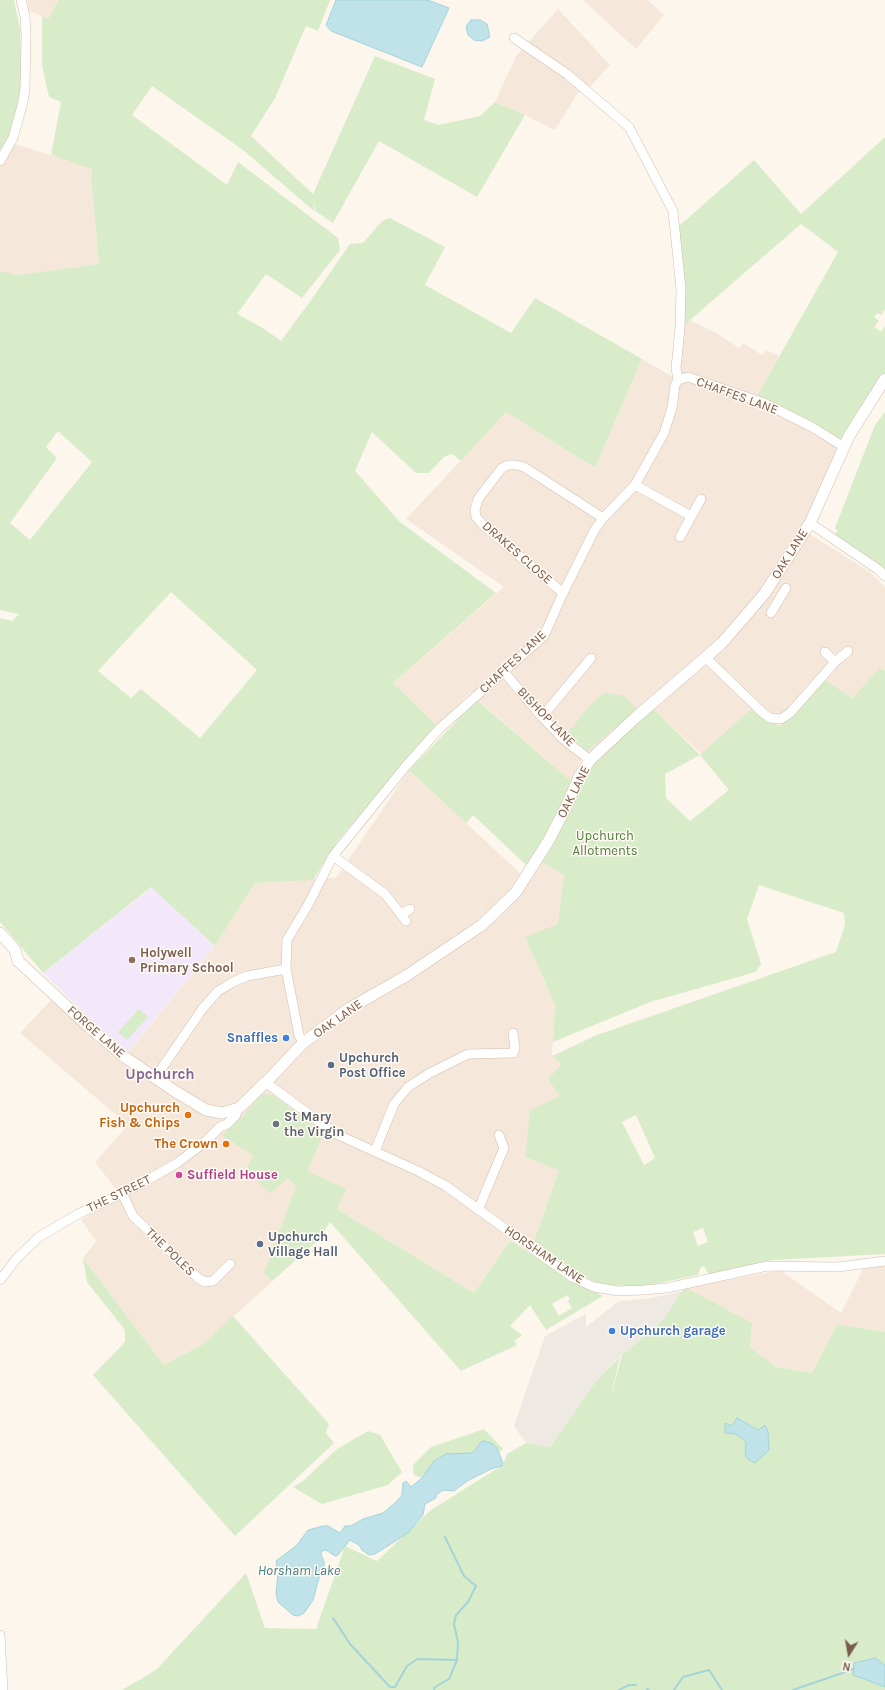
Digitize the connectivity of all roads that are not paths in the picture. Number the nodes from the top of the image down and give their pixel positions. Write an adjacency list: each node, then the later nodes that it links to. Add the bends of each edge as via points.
1 (21, 0): 3 (street, via 26,36 24,95 13,138)
2 (514, 38): 5 (street, via 567,74 629,128 673,211 681,289 676,368)
3 (0, 161)
4 (885, 379): 6 (street, OAK LANE)
5 (678, 380): 6 (street, CHAFFES LANE, via 688,377 764,403); 7 (street, CHAFFES LANE, via 664,433)
6 (844, 447): 11 (street, OAK LANE)
7 (635, 485): 9 (street); 10 (street, CHAFFES LANE)
8 (701, 499): 9 (street)
9 (692, 516): 12 (street)
10 (603, 518): 15 (street, CHAFFES LANE); 15 (street, DRAKES CLOSE, via 516,464 502,468 478,499 476,517 483,525)
11 (810, 523): 13 (street); 16 (street, OAK LANE)
12 (680, 538)
13 (885, 576)
14 (786, 588): 17 (street)
15 (563, 592): 24 (street, CHAFFES LANE, via 544,636)
16 (765, 593): 17 (street); 21 (street, OAK LANE, via 734,630)
17 (779, 601): 18 (street)
18 (771, 613)
19 (848, 650): 23 (street)
20 (825, 652): 23 (street)
21 (706, 657): 23 (street, via 763,713 770,718 781,719 790,713); 26 (street, OAK LANE)
22 (591, 658): 25 (street)
23 (835, 662)
24 (504, 672): 25 (street, BISHOP LANE); 27 (street, CHAFFES LANE, via 440,728)
25 (542, 717): 26 (street, BISHOP LANE, via 563,739)
26 (590, 760): 32 (street, OAK LANE, via 533,867 505,904 482,925 406,976 350,1008)
27 (333, 856): 28 (street, via 385,894 404,918); 30 (street, CHAFFES LANE, via 287,940)
28 (410, 909)
29 (0, 933): 33 (street, FORGE LANE, via 15,950 18,961 53,994 119,1053)
30 (286, 969): 32 (street, CHAFFES LANE, via 299,1035); 33 (street, via 244,977 218,991 203,1008)
31 (513, 1033): 39 (street, via 513,1053 468,1054 408,1087 394,1104)
32 (303, 1043): 34 (street, OAK LANE)
33 (155, 1078): 36 (street, FORGE LANE, via 186,1098)
34 (265, 1082): 35 (street, OAK LANE); 39 (street, HORSHAM LANE, via 333,1132)
35 (237, 1108): 36 (street, OAK LANE); 37 (street, THE STREET, via 234,1117)
36 (215, 1112): 37 (street)
37 (220, 1127): 40 (street, THE STREET, via 205,1142 176,1163)
38 (499, 1135): 41 (street, via 504,1148)
39 (375, 1151): 41 (street, HORSHAM LANE, via 443,1184)
40 (122, 1193): 43 (street, THE POLES, via 133,1216 198,1278 205,1282 213,1281); 44 (street, THE STREET, via 78,1214 39,1237 17,1258)
41 (478, 1210): 42 (street, HORSHAM LANE, via 572,1277 588,1285 611,1290 667,1288 767,1266 838,1267)
42 (885, 1261)
43 (230, 1264)
44 (0, 1280)
45 (0, 1635): 46 (street)
46 (3, 1690)

